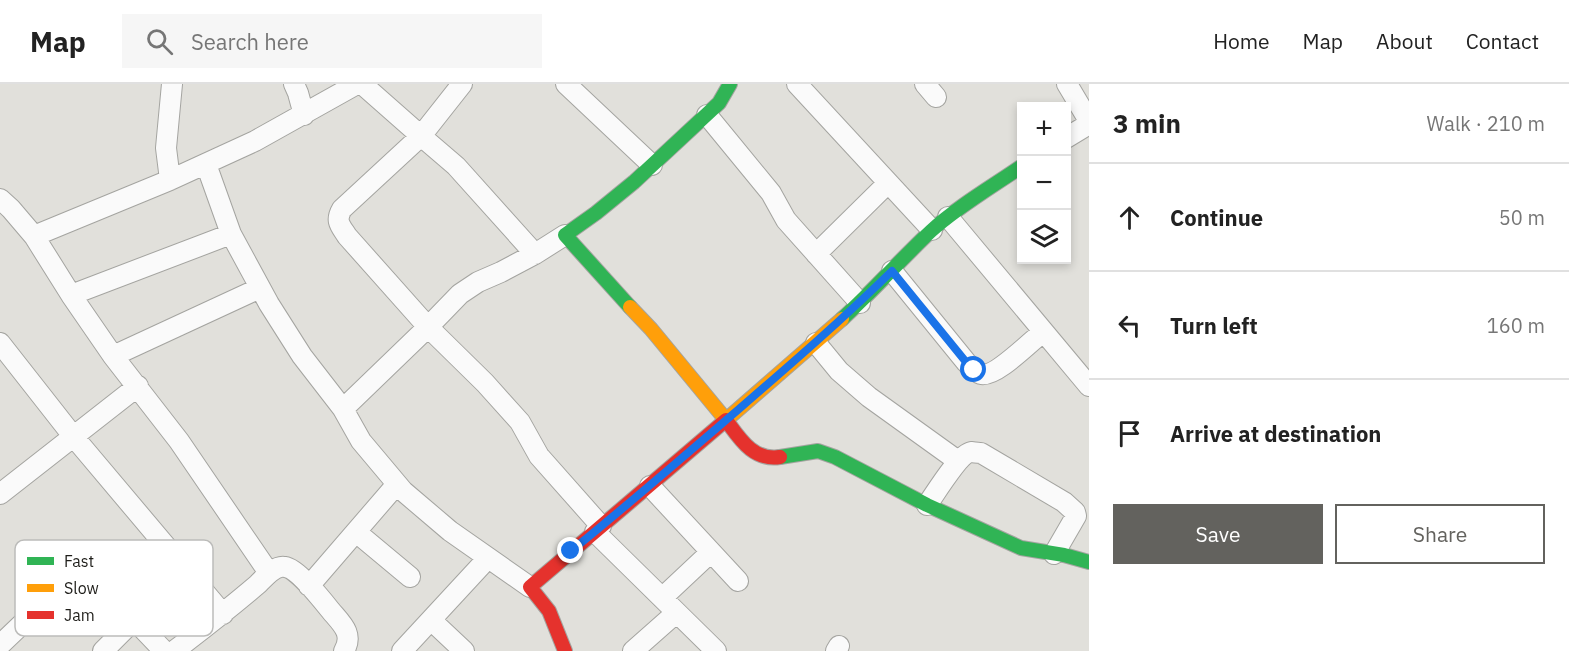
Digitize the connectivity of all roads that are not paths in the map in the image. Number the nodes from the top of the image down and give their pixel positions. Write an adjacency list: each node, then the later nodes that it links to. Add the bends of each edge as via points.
1 (171, 84): 18 (street, via 166,148)
2 (294, 84): 10 (street)
3 (357, 84): 10 (street)
4 (362, 84): 14 (street)
5 (462, 84): 14 (street)
6 (730, 84): 11 (street, via 719,104)
7 (796, 84): 19 (street)
8 (1066, 84): 12 (street)
9 (575, 87): 16 (street)
10 (304, 115): 15 (street)
11 (706, 115): 16 (street); 27 (street)
12 (1089, 123): 13 (street)
13 (1071, 135)
14 (421, 136): 26 (street, via 456,166); 32 (street, via 342,209 338,222)
15 (206, 164): 18 (street); 23 (street)
16 (652, 165): 24 (street)
17 (1017, 169): 21 (street)
18 (170, 180): 25 (street)
19 (888, 183): 22 (street); 27 (street)
20 (0, 199): 25 (street)
21 (948, 217): 22 (street); 33 (street)
22 (932, 230): 28 (street)
23 (231, 234): 29 (street); 30 (street)
24 (565, 235): 26 (street); 40 (street, via 651,329)
25 (34, 236): 30 (street)
26 (535, 254): 32 (street, via 460,294)
27 (816, 254): 31 (street)
28 (892, 271): 31 (street); 33 (street, via 980,374 998,369)
29 (260, 288): 36 (street); 39 (street, via 302,356)
30 (71, 295): 36 (street)
31 (860, 303): 35 (street)
32 (428, 327): 39 (street); 47 (street, via 520,422 539,456)
33 (1043, 332): 38 (street)
34 (0, 343): 41 (street)
35 (816, 343): 40 (street); 42 (street, via 869,397)
36 (113, 356): 37 (street)
37 (138, 386): 41 (street); 54 (street)
38 (1089, 386)
39 (343, 409): 43 (street, via 361,441)
40 (726, 420): 44 (street); 46 (street, via 741,440 762,457 818,451)
41 (73, 436): 45 (street); 49 (street)
42 (958, 461): 46 (street); 51 (street, via 971,452 981,453 1072,508 1076,516)
43 (397, 484): 48 (street); 52 (street, via 450,531)
44 (650, 486): 47 (street); 50 (street)
45 (0, 494)
46 (927, 505): 51 (street, via 1021,548)
47 (598, 529): 58 (street); 59 (street)
48 (356, 532): 55 (street); 57 (street)
49 (161, 540)
50 (711, 552): 56 (street); 59 (street)
51 (1054, 554): 53 (street)
52 (488, 558): 58 (street); 63 (street)
53 (1089, 562)
54 (269, 573): 57 (street, via 285,567); 62 (street)
55 (410, 577)
56 (738, 581)
57 (309, 586): 73 (street, via 346,631 349,641)
58 (530, 587): 76 (street, via 549,611)
59 (662, 598): 61 (street)
60 (213, 602): 62 (street)
61 (676, 613): 77 (street); 78 (street)
62 (223, 614): 64 (street)
63 (431, 620): 74 (street); 75 (street)
64 (213, 622)
65 (15, 631): 69 (street)
66 (118, 636): 70 (street)
67 (149, 636): 71 (street)
68 (194, 636): 72 (street)
69 (0, 645)
70 (103, 651)
71 (164, 651)
72 (174, 651)
73 (344, 651)
74 (402, 651)
75 (464, 651)
76 (565, 651)
77 (633, 651)
78 (716, 651)

